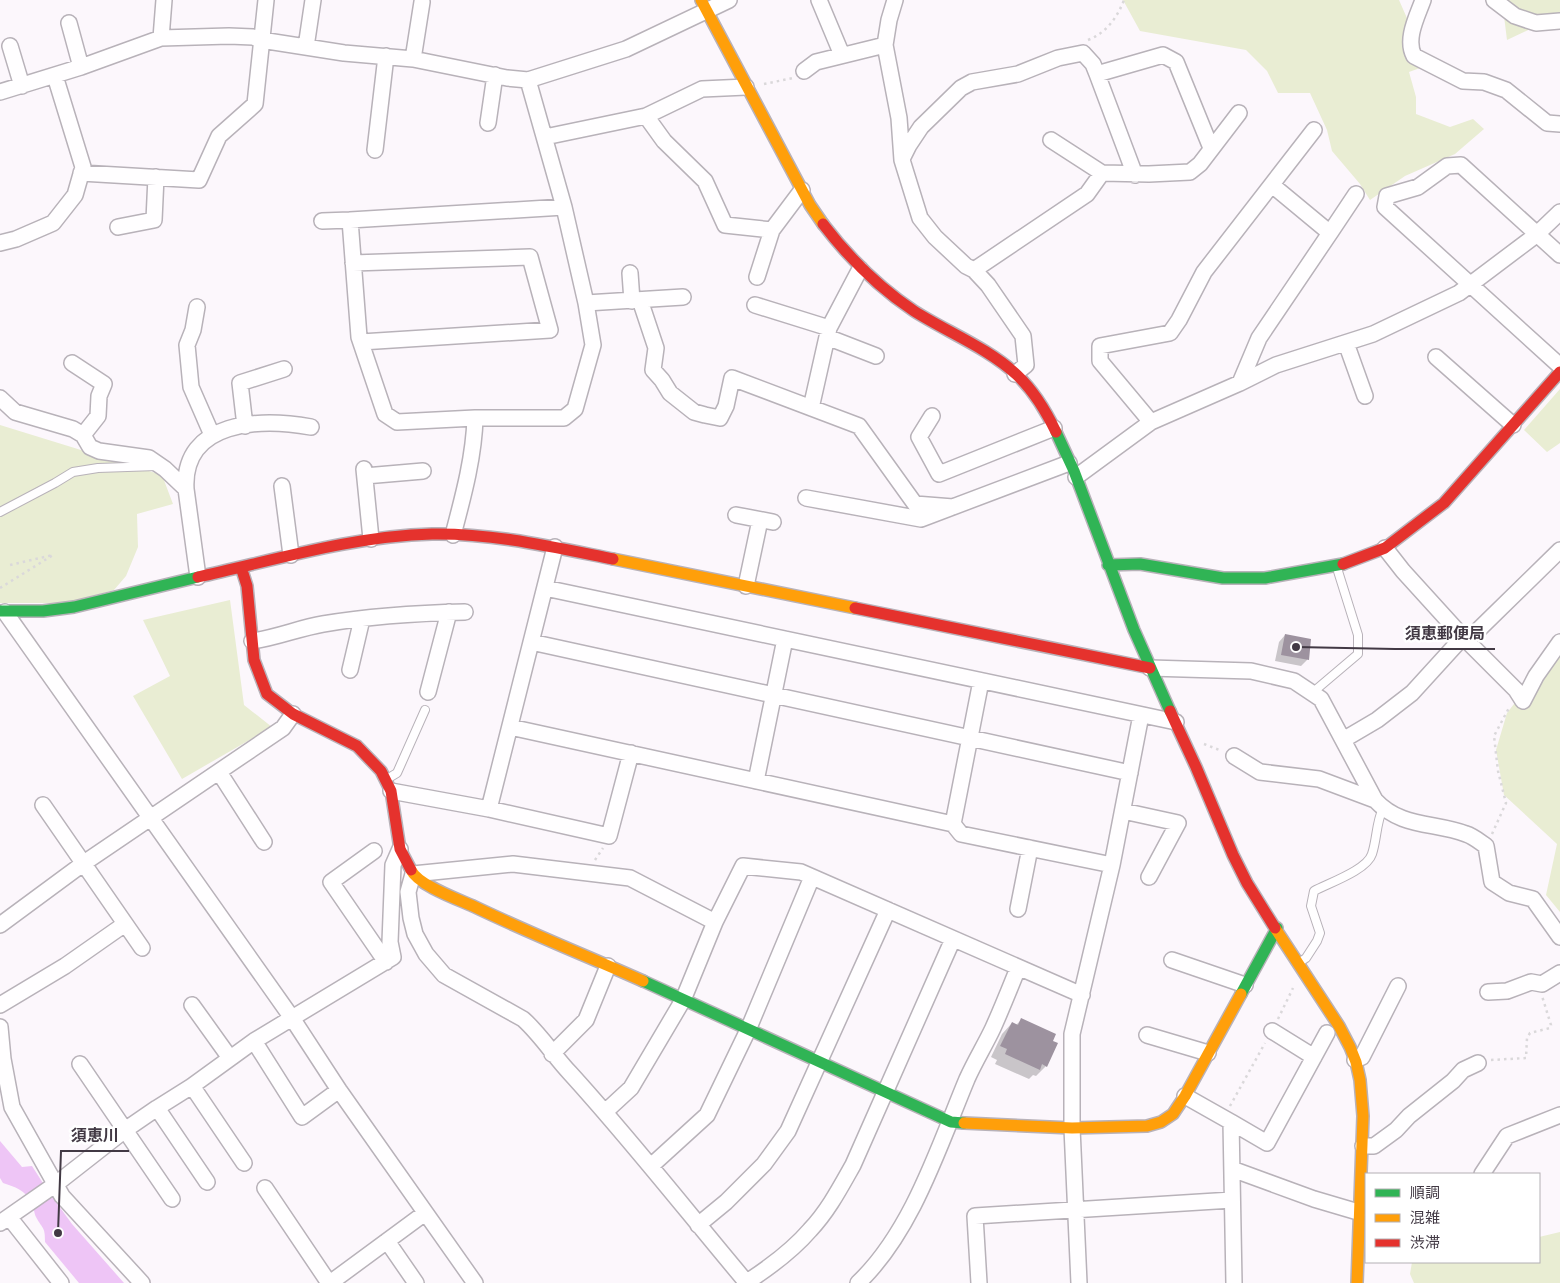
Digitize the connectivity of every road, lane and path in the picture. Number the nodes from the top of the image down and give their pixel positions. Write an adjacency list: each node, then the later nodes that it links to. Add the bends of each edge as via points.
1 (164, 0): 14 (street)
2 (266, 0): 15 (street)
3 (313, 0): 19 (street)
4 (729, 0): 11 (street)
5 (818, 0): 20 (street)
6 (895, 0): 17 (street)
7 (1124, 0): 16 (path, via 1104,31)
8 (1423, 0): 35 (street, via 1410,41 1414,56 1463,81 1484,82 1506,90 1548,123)
9 (1494, 0): 12 (street, via 1514,16 1536,23)
10 (422, 2): 22 (street)
11 (704, 5): 28 (street, via 626,49); 30 (street)
12 (1560, 21)
13 (69, 23): 23 (street)
14 (161, 38): 15 (street, via 229,36); 23 (street)
15 (261, 40): 19 (street); 45 (street, via 255,104 218,136 200,180)
16 (1082, 42)
17 (885, 45): 20 (street); 41 (street, via 899,118)
18 (10, 46): 29 (street)
19 (306, 47): 21 (street)
20 (842, 55): 24 (street, via 816,62)
21 (386, 56): 22 (street); 40 (street)
22 (413, 59): 26 (street)
23 (82, 67): 27 (street)
24 (804, 70): 30 (path, via 795,77)
25 (1097, 74): 39 (street, via 1163,55 1176,62); 41 (street, via 1093,64 1082,53 1058,58 1018,74 972,82 961,88 922,127 908,145); 44 (street)
26 (495, 75): 28 (street); 34 (street)
27 (55, 76): 29 (street); 42 (street, via 83,167)
28 (528, 80): 37 (street)
29 (22, 86): 31 (street)
30 (746, 87): 33 (street, via 702,89); 47 (street)
31 (0, 92)
32 (1239, 113): 39 (street)
33 (646, 116): 37 (street); 54 (street, via 664,141 705,182 724,225)
34 (488, 123)
35 (1560, 124)
36 (1314, 130): 46 (street)
37 (545, 137): 49 (street)
38 (1051, 140): 43 (street)
39 (1211, 148): 44 (street, via 1190,172)
40 (375, 150)
41 (902, 160): 61 (street, via 920,218 935,237)
42 (81, 173): 45 (street); 57 (street, via 75,195 53,223)
43 (1102, 173): 44 (street); 61 (street, via 1087,194)
44 (1135, 175)
45 (156, 178): 53 (street, via 154,220)
46 (1272, 185): 55 (street); 86 (street, via 1204,272 1170,333 1100,346 1100,361)
47 (802, 190): 54 (street); 60 (street, via 826,229)
48 (1356, 194): 55 (street)
49 (564, 207): 51 (street); 67 (street)
50 (1560, 212): 56 (street)
51 (350, 220): 52 (street); 59 (street)
52 (322, 221)
53 (118, 227)
54 (772, 230): 63 (street)
55 (1330, 233): 80 (street, via 1259,338)
56 (1536, 234): 58 (street); 64 (street); 64 (street, via 1461,165 1446,166 1418,187 1387,196 1385,207)
57 (0, 243)
58 (1560, 256)
59 (353, 263): 71 (street); 71 (street, via 530,257 550,330)
60 (860, 268): 70 (street); 79 (street, via 899,302)
61 (974, 270): 79 (street, via 1023,336 1026,364)
62 (630, 273): 66 (street)
63 (757, 278)
64 (1469, 284): 72 (street, via 1459,293 1373,334); 76 (street)
65 (682, 297): 66 (street)
66 (636, 300): 67 (street); 83 (street, via 656,348 653,370 670,393 694,412 720,418 732,378)
67 (586, 304): 85 (street, via 593,346 575,409 564,418)
68 (755, 305): 70 (street)
69 (197, 307): 92 (street, via 188,344 191,387)
70 (828, 333): 73 (street); 83 (street)
71 (361, 342): 85 (street, via 385,414 397,422)
72 (1346, 343): 80 (street, via 1276,365); 81 (street)
73 (876, 356)
74 (1436, 357): 87 (street)
75 (72, 363): 91 (street, via 104,384 99,396 98,416)
76 (1560, 366)
77 (284, 369): 88 (street, via 240,383)
78 (1560, 372): 87 (street)
79 (1015, 374): 90 (street, via 1042,406)
80 (1240, 383): 86 (street)
81 (1366, 396)
82 (0, 398): 91 (street, via 15,412)
83 (811, 408): 99 (street, via 859,426 915,504)
84 (932, 416): 90 (street, via 919,438 939,474)
85 (475, 418): 102 (street)
86 (1151, 422): 94 (street)
87 (1513, 425): 105 (street, via 1444,503)
88 (245, 426): 89 (street, via 272,423); 92 (street)
89 (311, 427)
90 (1054, 428): 94 (street)
91 (83, 435): 93 (street, via 90,447 99,451 149,458)
92 (212, 435): 97 (street, via 196,447 189,460)
93 (161, 466): 97 (street); 100 (lane, via 73,472)
94 (1072, 470): 99 (street); 109 (street)
95 (423, 472): 103 (street, via 365,473)
96 (282, 486): 107 (street)
97 (186, 489): 112 (street)
98 (806, 498): 99 (street, via 921,519)
99 (953, 507)
100 (0, 512)
101 (736, 515): 113 (street, via 766,521)
102 (453, 535): 103 (street); 104 (street, via 517,540)
103 (371, 539): 107 (street)
104 (555, 547): 113 (street); 115 (street)
105 (1384, 548): 110 (street); 120 (street)
106 (1560, 550): 120 (street)
107 (291, 555): 111 (street)
108 (10, 565): 114 (path, via 53,555)
109 (1108, 565): 110 (street, via 1140,564 1223,578 1265,578); 125 (street)
110 (1337, 566): 130 (lane, via 1358,635 1358,654)
111 (241, 568): 112 (street); 122 (street, via 247,586)
112 (198, 577): 116 (street, via 74,607)
113 (746, 586): 125 (street)
114 (0, 588)
115 (545, 588): 121 (street); 123 (street)
116 (3, 612): 149 (street)
117 (449, 612): 118 (street); 119 (street); 129 (street)
118 (465, 612)
119 (362, 619): 122 (street, via 322,624); 126 (street)
120 (1465, 638): 128 (street); 138 (street, via 1412,694)
121 (785, 639): 127 (street); 131 (street)
122 (252, 641): 133 (street, via 254,660 267,694)
123 (531, 642): 131 (street); 135 (street)
124 (1560, 642): 128 (street, via 1523,701)
125 (1150, 668): 130 (street, via 1251,671 1294,680); 136 (street)
126 (350, 670)
127 (981, 681): 134 (street); 137 (street)
128 (1516, 690): 153 (path, via 1494,736 1506,803)
129 (428, 692)
130 (1312, 693): 138 (street, via 1321,699)
131 (774, 695): 137 (street); 143 (street)
132 (425, 710): 144 (lane)
133 (293, 714): 141 (street, via 282,728); 144 (street, via 357,746 380,771)
134 (1141, 715): 136 (street); 142 (street)
135 (510, 727): 139 (street); 147 (street)
136 (1179, 729): 140 (path); 168 (street, via 1232,855)
137 (970, 738): 142 (street); 150 (street)
138 (1343, 740): 145 (street)
139 (631, 753): 143 (street); 151 (street)
140 (1234, 756): 145 (street, via 1260,772 1319,779)
141 (219, 772): 149 (street); 152 (street)
142 (1130, 773): 148 (street)
143 (756, 780): 150 (street)
144 (388, 786): 147 (street); 154 (street)
145 (1379, 804): 153 (street, via 1384,811 1410,822 1468,834); 174 (lane, via 1372,852 1365,865 1314,891 1311,906 1320,932 1306,958)
146 (42, 805): 157 (street)
147 (490, 809): 151 (street)
148 (1123, 810): 158 (street); 162 (street, via 1178,824)
149 (151, 818): 157 (street); 187 (street)
150 (953, 824): 155 (street, via 961,834)
151 (609, 836): 159 (path)
152 (264, 842)
153 (1486, 846): 169 (street, via 1492,882 1509,893 1533,899)
154 (400, 848): 160 (street); 173 (street, via 393,865 390,942 393,957)
155 (1030, 848): 158 (street); 163 (street)
156 (374, 851): 173 (street, via 331,882)
157 (84, 863): 166 (street); 167 (street)
158 (1112, 865): 183 (street)
159 (586, 873): 160 (street, via 513,864); 165 (street, via 630,878)
160 (412, 874): 175 (street, via 433,888); 195 (street, via 408,892 410,918 426,954 444,974 523,1019 534,1028)
161 (812, 877): 164 (street); 165 (street, via 801,872 743,866); 189 (street)
162 (1150, 877)
163 (1018, 909)
164 (888, 910): 170 (street); 199 (street)
165 (714, 922): 184 (street)
166 (125, 924): 171 (street); 185 (street, via 65,966)
167 (0, 925)
168 (1276, 928): 174 (street); 180 (street)
169 (1560, 936)
170 (952, 939): 176 (street); 204 (street)
171 (142, 948)
172 (1172, 960): 180 (street)
173 (386, 962): 187 (street)
174 (1299, 963): 198 (street, via 1335,1020)
175 (608, 966): 184 (street); 195 (street, via 586,1020)
176 (1018, 968): 183 (street); 210 (street)
177 (1560, 973): 179 (street)
178 (1296, 982): 190 (path)
179 (1542, 984): 182 (street, via 1531,982 1507,992); 200 (path, via 1542,1000 1551,1024 1550,1028 1530,1033 1526,1058)
180 (1245, 985): 194 (street)
181 (1398, 986): 198 (street, via 1362,1057)
182 (1488, 992)
183 (1082, 996): 211 (street, via 1072,1034)
184 (683, 1000): 189 (street); 207 (street, via 631,1088)
185 (0, 1005)
186 (192, 1005): 197 (street)
187 (292, 1018): 193 (street); 203 (street)
188 (0, 1027): 219 (street, via 12,1107)
189 (748, 1030): 199 (street); 215 (street, via 707,1115)
190 (1272, 1031): 196 (street); 209 (path)
191 (1327, 1033): 196 (street)
192 (1147, 1035): 194 (street)
193 (254, 1041): 197 (street); 203 (street, via 302,1117)
194 (1208, 1053): 205 (street)
195 (552, 1054): 207 (street)
196 (1314, 1057): 209 (street, via 1268,1144)
197 (230, 1058): 202 (street)
198 (1355, 1060): 213 (street, via 1363,1101)
199 (818, 1062): 204 (street); 227 (street, via 788,1131 764,1164)
200 (1478, 1063): 213 (street, via 1463,1070 1374,1146)
201 (80, 1064): 212 (street)
202 (192, 1086): 206 (street); 214 (street)
203 (339, 1090): 225 (street)
204 (885, 1092): 210 (street); 234 (street, via 853,1165 834,1199 810,1230 779,1260)
205 (1185, 1096): 209 (street); 211 (street, via 1173,1114 1148,1126)
206 (157, 1108): 212 (street); 218 (street)
207 (605, 1112): 215 (street)
208 (1560, 1115): 217 (street, via 1507,1136)
209 (1227, 1120): 216 (street)
210 (951, 1122): 211 (street); 235 (street, via 922,1188 893,1239)
211 (1072, 1128): 223 (street)
212 (125, 1130): 219 (street); 221 (street)
213 (1363, 1146): 224 (street)
214 (244, 1163)
215 (650, 1166): 227 (street)
216 (1232, 1169): 222 (street); 224 (street)
217 (1483, 1173)
218 (207, 1182)
219 (53, 1186): 226 (street); 230 (street)
220 (265, 1188): 231 (street)
221 (172, 1199)
222 (1232, 1200): 223 (street); 238 (street)
223 (1075, 1209): 236 (street, via 975,1216); 237 (street)
224 (1358, 1212): 239 (street)
225 (425, 1213): 228 (street); 233 (street)
226 (8, 1218): 229 (street)
227 (698, 1225): 234 (street)
228 (387, 1241): 231 (street); 232 (street)
229 (61, 1283)
230 (142, 1283)
231 (330, 1283)
232 (416, 1283)
233 (475, 1283)
234 (747, 1283)
235 (858, 1283)
236 (979, 1283)
237 (1079, 1283)
238 (1234, 1283)
239 (1358, 1283)

